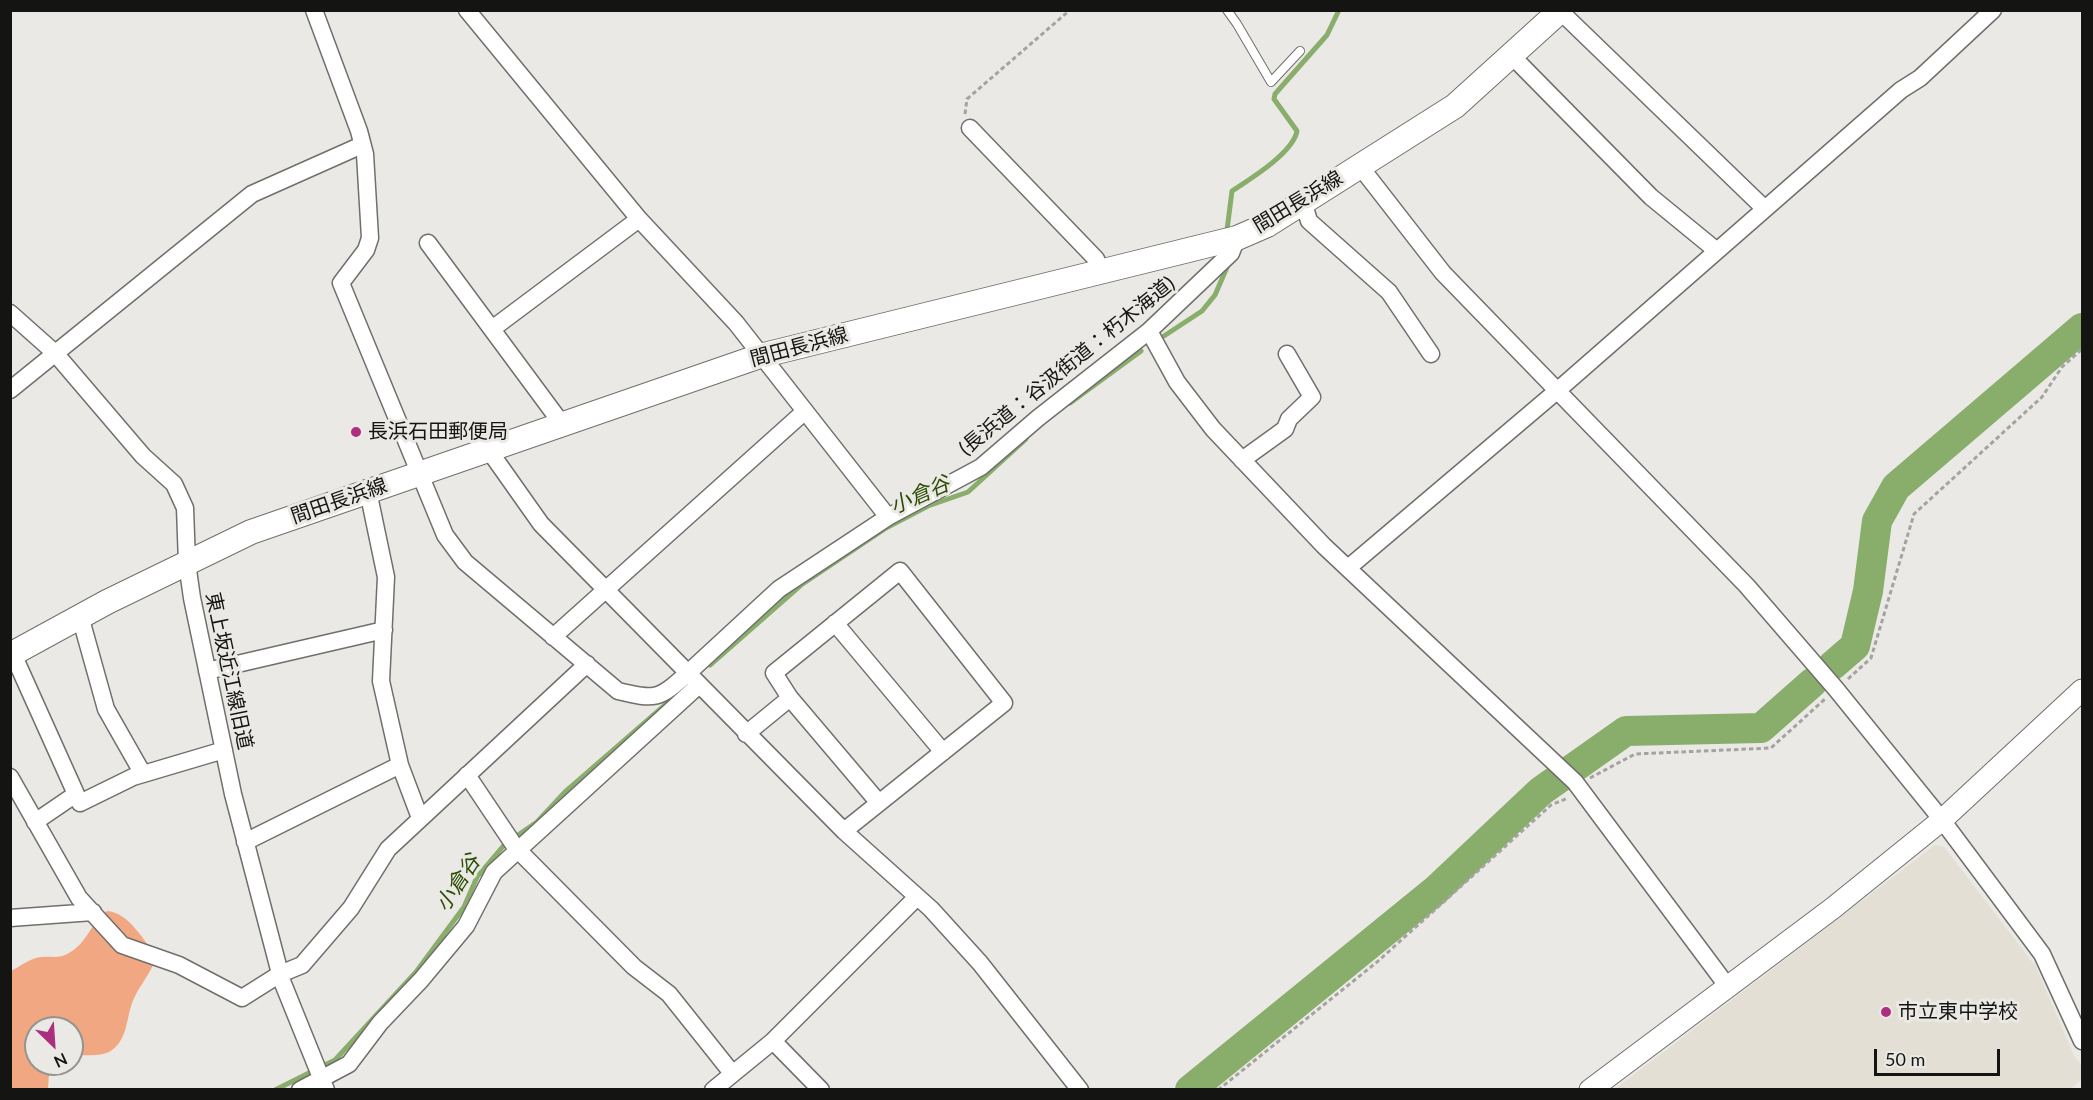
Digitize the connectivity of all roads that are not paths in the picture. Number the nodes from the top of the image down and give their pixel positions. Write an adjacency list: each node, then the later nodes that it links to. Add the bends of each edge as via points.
1 (314, 10): 9 (street)
2 (467, 10): 13 (street)
3 (1227, 10): 6 (lane, via 1271,82)
4 (1561, 11): 7 (main road, 間田長浜線); 12 (street)
5 (1988, 12): 12 (street, via 1920,78 1901,90)
6 (1300, 51)
7 (1512, 56): 10 (main road, 間田長浜線, via 1455,106); 16 (street, via 1651,197)
8 (970, 128): 17 (street, via 1096,260)
9 (363, 145): 21 (street, via 252,194); 31 (street, via 370,238 366,250 341,283)
10 (1359, 165): 11 (main road, 間田長浜線); 26 (street, via 1443,273)
11 (1304, 201): 14 (main road, 間田長浜線, via 1267,225); 23 (street, via 1310,221 1389,292)
12 (1765, 209): 16 (street)
13 (639, 219): 19 (street); 24 (street, via 736,323)
14 (1237, 238): 17 (main road, 間田長浜線); 20 (street, (長浜道：谷汲街道：朽木海道), via 1231,253)
15 (428, 243): 19 (street)
16 (1717, 251): 26 (street)
17 (1101, 271): 24 (main road, 間田長浜線)
18 (10, 314): 21 (street, 東上坂近江線旧道)
19 (492, 329): 28 (street)
20 (1149, 331): 30 (street, via 1177,382); 33 (street, (長浜道：谷汲街道：朽木海道), via 981,467)
21 (55, 353): 25 (street); 34 (street, 東上坂近江線旧道, via 143,456 174,484 185,508)
22 (1287, 354): 30 (street, via 1312,397 1289,419 1285,429)
23 (1431, 354)
24 (760, 356): 27 (street); 28 (main road, 間田長浜線)
25 (10, 390)
26 (1558, 390): 35 (street); 57 (street, via 1747,586)
27 (804, 412): 33 (street); 36 (street)
28 (562, 424): 29 (main road, 間田長浜線)
29 (488, 449): 31 (main road, 間田長浜線); 36 (street, via 541,524)
30 (1242, 460): 35 (street)
31 (417, 474): 32 (main road, 間田長浜線); 40 (street, via 445,535 465,562)
32 (368, 491): 34 (main road, 間田長浜線, via 251,532); 39 (street, via 386,577)
33 (888, 517): 44 (street, (長浜道：谷汲街道：朽木海道), via 779,589)
34 (187, 563): 37 (main road, 間田長浜線); 43 (street, 東上坂近江線旧道)
35 (1348, 568): 66 (street, via 1579,786)
36 (607, 590): 40 (street); 44 (street)
37 (80, 616): 41 (main road, 間田長浜線); 51 (street, via 106,709)
38 (835, 624): 46 (street, via 774,673); 49 (street); 49 (street, via 900,571 1005,703)
39 (384, 630): 43 (street); 50 (street, via 381,681)
40 (554, 637): 42 (street)
41 (14, 649): 54 (street)
42 (587, 664): 44 (street, via 618,691 646,697 664,694); 52 (street)
43 (207, 671): 48 (street, 東上坂近江線旧道)
44 (693, 679): 47 (street); 61 (street)
45 (2082, 690): 57 (street)
46 (790, 698): 47 (street); 55 (street)
47 (746, 734): 59 (street)
48 (224, 750): 51 (street); 60 (street, 東上坂近江線旧道)
49 (944, 752): 55 (street)
50 (400, 765): 56 (street); 60 (street)
51 (143, 774): 54 (street, via 80,803)
52 (467, 775): 56 (street); 61 (street)
53 (10, 777): 58 (street)
54 (76, 794): 58 (street)
55 (879, 803): 59 (street)
56 (420, 818): 65 (street, via 387,849 351,908 302,965)
57 (1942, 820): 66 (street); 68 (street, via 2042,954)
58 (35, 822): 63 (street, via 79,897)
59 (844, 831): 62 (street)
60 (245, 842): 65 (street, 東上坂近江線旧道)
61 (516, 848): 69 (street, via 633,967 669,994); 70 (street, via 494,872 466,926 349,1064)
62 (917, 897): 67 (street); 74 (street, via 980,963)
63 (93, 912): 64 (street); 65 (street, via 122,945 178,964 242,998)
64 (10, 918)
65 (280, 974): 70 (street, 東上坂近江線旧道)
66 (1728, 987): 75 (street)
67 (773, 1041): 69 (street); 73 (street)
68 (2082, 1041)
69 (732, 1073): 72 (street)
70 (323, 1085): 71 (street)
71 (300, 1089)
72 (713, 1089)
73 (821, 1089)
74 (1080, 1089)
75 (1590, 1089)

